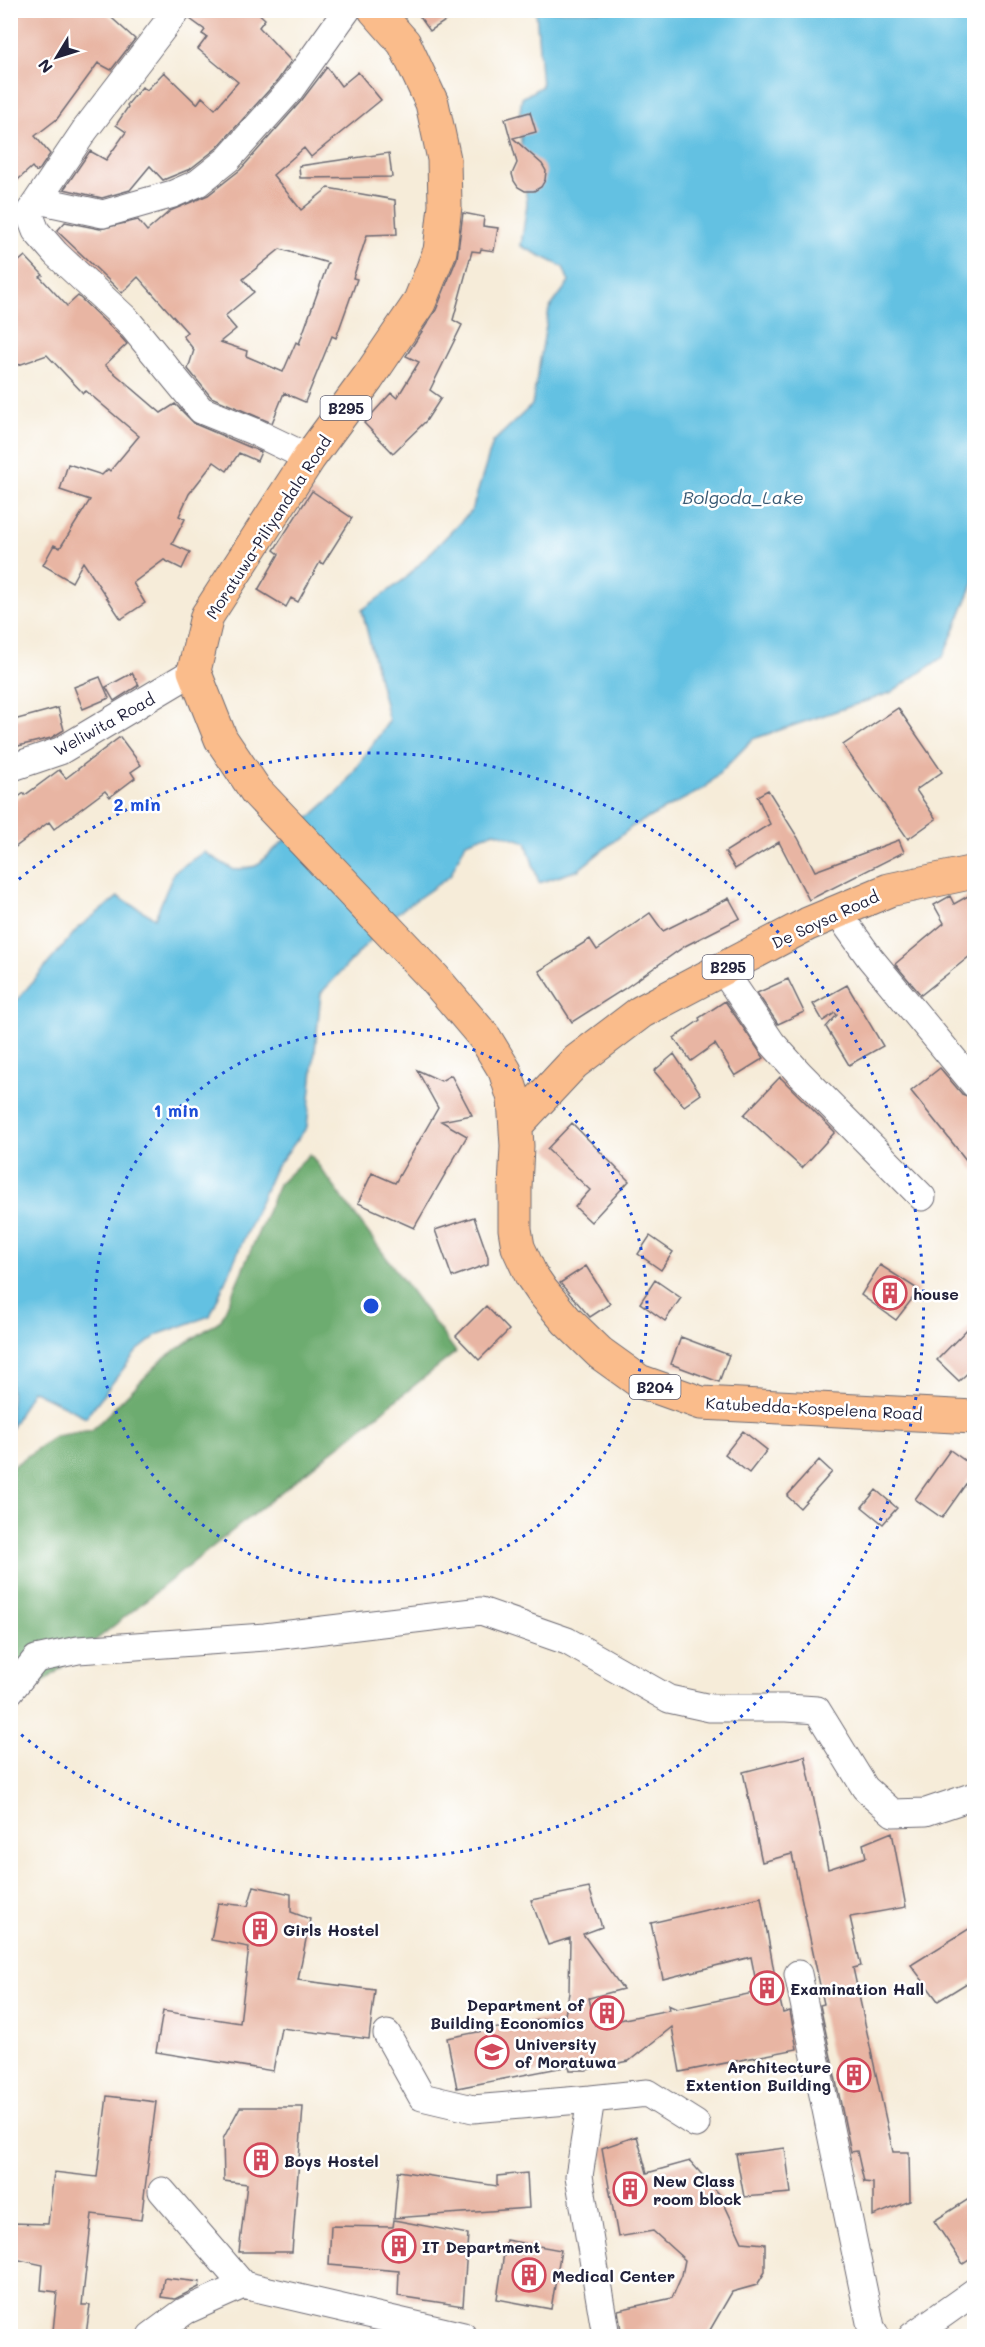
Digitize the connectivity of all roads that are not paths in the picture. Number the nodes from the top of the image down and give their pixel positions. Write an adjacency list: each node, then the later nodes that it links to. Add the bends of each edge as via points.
1 (177, 10): 4 (street)
2 (347, 10): 4 (street, via 290,90 228,159 198,183 103,214)
3 (375, 10): 5 (main road, Moratuwa-Piliyandala Road / B295, via 404,43 432,103 444,159 445,206 440,251 419,303)
4 (26, 214): 5 (street, via 56,254 127,320 201,410)
5 (309, 458): 6 (main road, Moratuwa-Piliyandala Road / B295, via 207,616)
6 (194, 671): 7 (street, Weliwita Road, via 60,751); 12 (main road, via 220,739 256,791 441,986 485,1038 505,1071)
7 (10, 768)
8 (975, 872): 9 (main road, De Soysa Road / B295, via 889,890)
9 (837, 912): 10 (main road, De Soysa Road / B295); 11 (street, via 870,958)
10 (723, 970): 12 (main road, De Soysa Road / B295, via 641,1012 574,1063); 13 (street, via 772,1043)
11 (975, 1084)
12 (517, 1124): 14 (main road, Katubedda-Kospelena Road / B204, via 515,1229 531,1275 600,1353 639,1381 701,1403)
13 (922, 1197)
14 (975, 1417)
15 (10, 1691): 16 (street, via 36,1659 78,1650 265,1637 481,1611 567,1641 669,1699 711,1708 817,1710 865,1788 892,1813 926,1812)
16 (975, 1796)
17 (798, 1974): 27 (street)
18 (387, 2034): 19 (street, via 422,2097 473,2109)
19 (591, 2099): 20 (street, via 647,2093); 26 (street, via 579,2176)
20 (696, 2124)
21 (162, 2191): 22 (street)
22 (243, 2285): 24 (street, via 185,2311); 25 (street)
23 (975, 2292): 28 (street)
24 (151, 2337)
25 (463, 2337)
26 (606, 2337)
27 (876, 2337)
28 (912, 2337)

